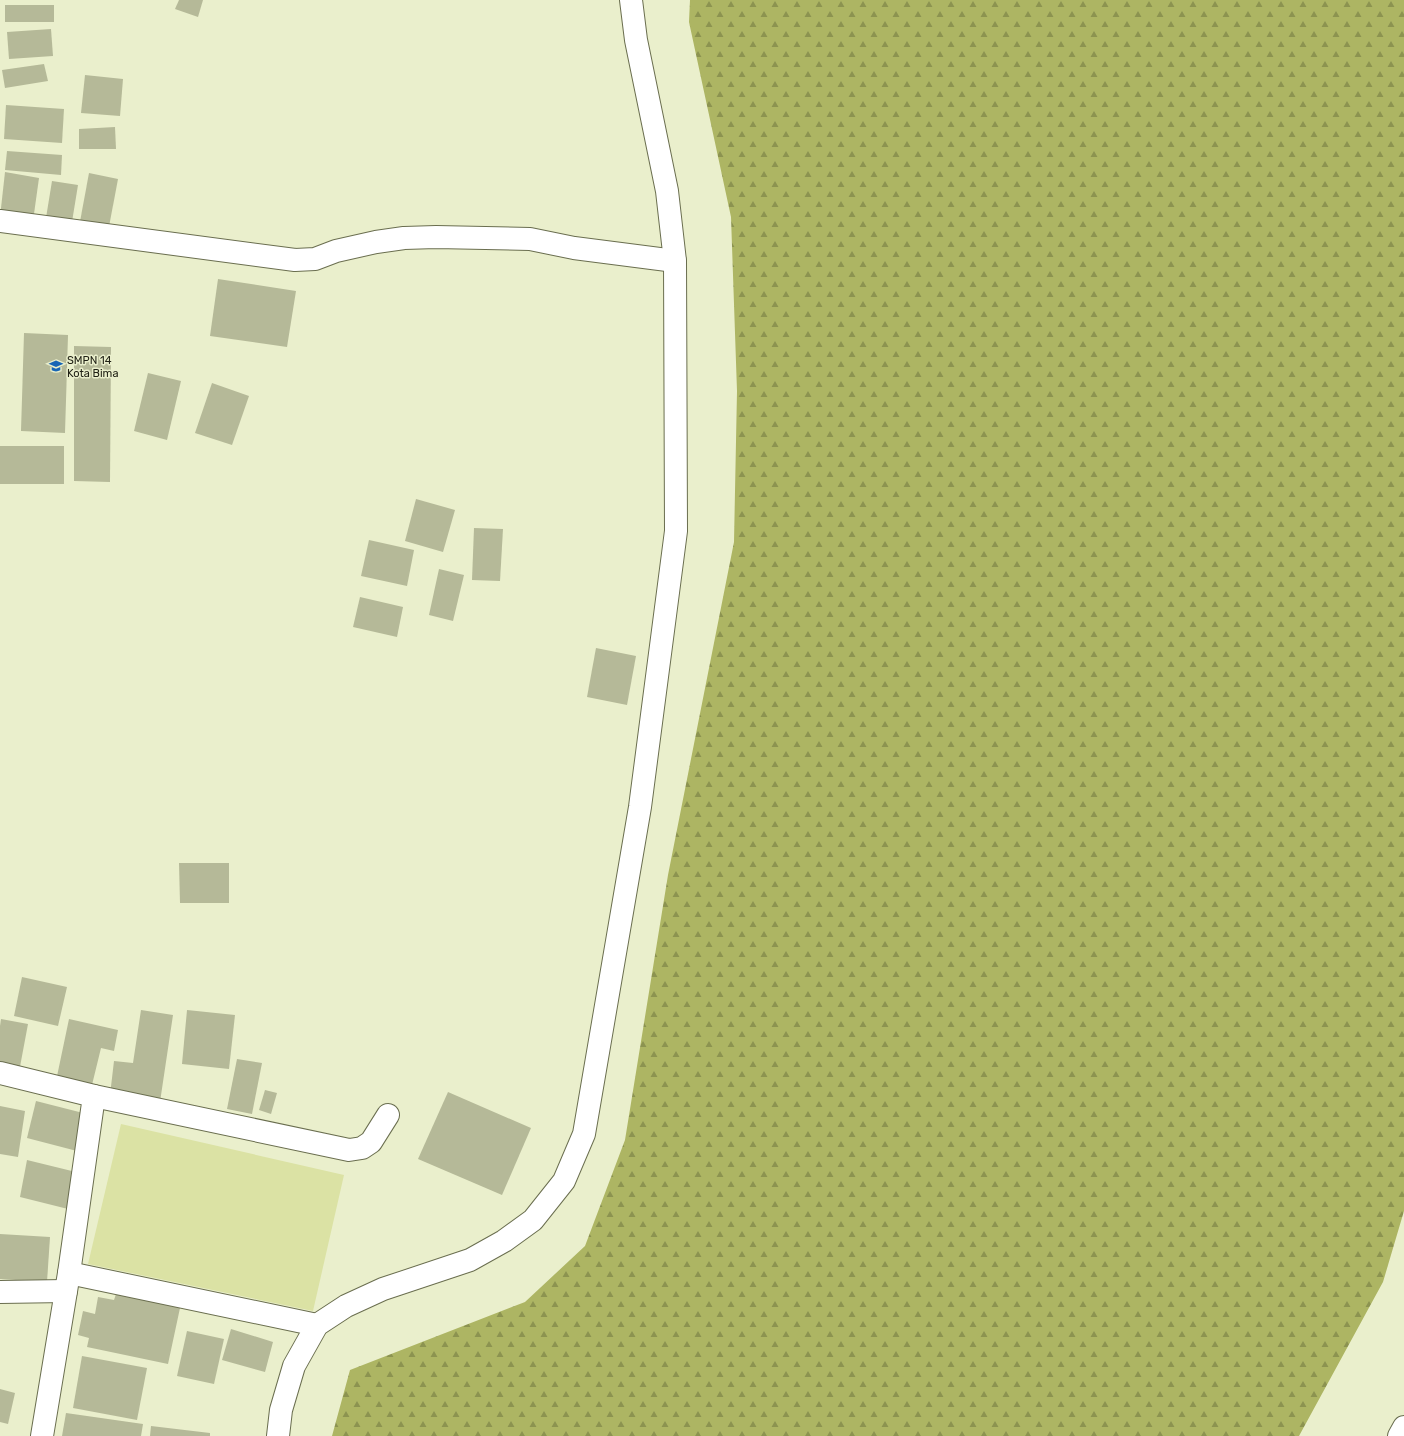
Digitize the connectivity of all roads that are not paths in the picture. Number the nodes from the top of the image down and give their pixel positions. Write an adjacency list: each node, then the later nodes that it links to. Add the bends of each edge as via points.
1 (631, 0): 3 (street, via 636,40 666,191)
2 (0, 221): 3 (street, via 295,260 315,259 336,251 376,242 436,237 530,239 574,248)
3 (675, 260): 9 (street, via 676,531 640,807 584,1134 564,1181 533,1220 504,1241 470,1260 383,1289 346,1306)
4 (0, 1073): 5 (street)
5 (94, 1096): 6 (street, via 349,1150 362,1148 371,1142); 7 (street)
6 (388, 1115)
7 (68, 1282): 8 (street); 9 (street); 11 (street)
8 (0, 1292)
9 (317, 1325): 12 (street, via 294,1366 281,1410)
10 (1404, 1427): 13 (street)
11 (42, 1436)
12 (278, 1436)
13 (1399, 1436)

